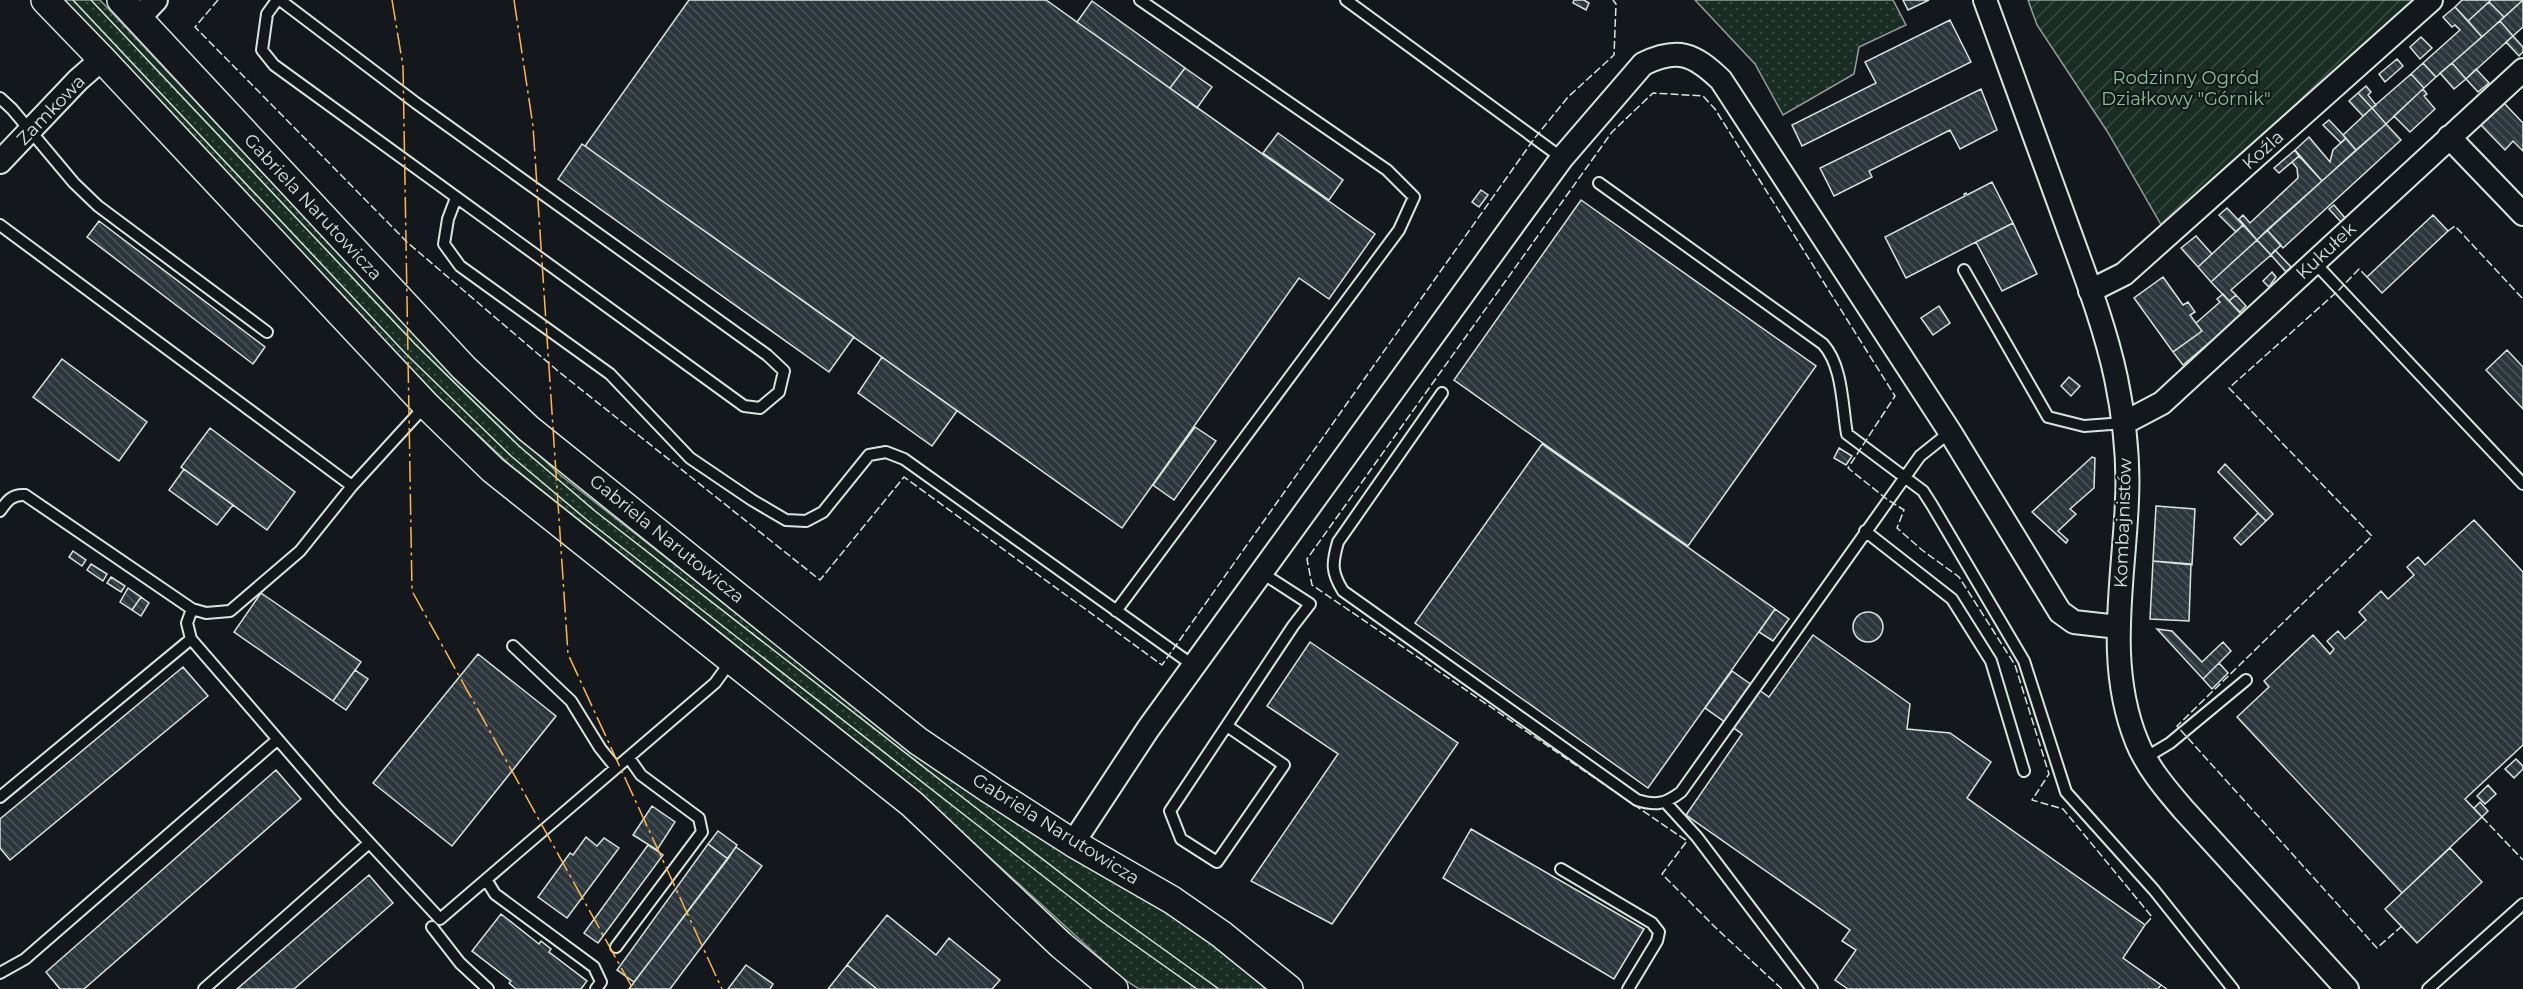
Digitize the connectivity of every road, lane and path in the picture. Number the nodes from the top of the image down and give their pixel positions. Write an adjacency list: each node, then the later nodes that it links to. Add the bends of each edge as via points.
1 (45, 0): 8 (street)
2 (278, 0): 16 (lane, via 267,14 262,50 274,65); 16 (lane, via 767,355 784,371 779,392 760,408 744,406)
3 (1140, 0): 34 (lane, via 1387,170 1414,197 1399,230)
4 (1346, 0): 13 (lane)
5 (1985, 0): 21 (street, Kombajnistów)
6 (2431, 0): 21 (street, Koźla, via 2124,274)
7 (139, 6): 50 (street, Gabriela Narutowicza, via 464,369 529,429 918,741)
8 (102, 59): 11 (street, Zamkowa); 24 (street)
9 (2523, 70): 12 (street, Kukułek)
10 (0, 98): 11 (lane)
11 (29, 132): 14 (street, Zamkowa); 22 (lane, via 98,206)
12 (2449, 137): 17 (street); 19 (street, Kukułek)
13 (1563, 158): 26 (street, via 1643,64 1675,54 1690,56 1706,66 1721,80); 32 (street)
14 (0, 162)
15 (1599, 183): 27 (lane, via 1824,344 1832,353 1847,434)
16 (456, 198): 34 (lane, via 444,244 460,266 610,374 690,458 752,500 786,520 806,521 823,512 869,455 886,452 904,459)
17 (2523, 214)
18 (0, 225): 29 (lane)
19 (2314, 262): 25 (street, Kukułek, via 2162,403); 28 (lane)
20 (1964, 270): 25 (lane, via 2048,417 2084,426)
21 (2090, 291): 25 (street, Kombajnistów, via 2115,375)
22 (267, 332)
23 (1442, 393): 48 (lane, via 1338,542 1333,560 1335,577 1344,591 1637,800 1651,805)
24 (426, 405): 29 (lane); 38 (street, via 493,470)
25 (2124, 423): 35 (street, Kombajnistów, via 2127,498)
26 (1950, 432): 27 (lane, via 1920,456); 35 (street, via 2060,612 2074,622)
27 (1905, 477): 31 (lane); 64 (lane, via 1923,490 2024,661 2066,792 2154,890)
28 (2523, 484)
29 (352, 486): 33 (lane, via 300,551 230,611 206,613)
30 (0, 511): 33 (lane, via 8,500 25,495)
31 (1865, 531): 46 (lane, via 1952,599 1991,661); 48 (lane, via 1681,792)
32 (1262, 573): 39 (street); 41 (lane, via 1310,604)
33 (192, 609): 36 (lane, via 187,623)
34 (1116, 611): 39 (lane)
35 (2118, 627): 44 (street, Kombajnistów, via 2119,666 2128,712)
36 (191, 639): 42 (lane); 47 (lane)
37 (513, 646): 45 (lane, via 571,702)
38 (731, 661): 43 (lane, via 715,683); 60 (street, via 912,804 1061,945)
39 (1194, 666): 50 (street)
40 (2246, 680): 44 (lane)
41 (1227, 726): 41 (lane, via 1170,811 1181,839 1217,862 1284,765)
42 (277, 740): 49 (lane); 56 (lane, via 25,959)
43 (629, 758): 45 (lane); 55 (lane, via 641,775 699,818 702,832)
44 (2145, 758): 65 (street, Kombajnistów, via 2183,809)
45 (616, 768): 52 (lane)
46 (2024, 771)
47 (0, 797)
48 (1666, 803): 63 (lane, via 1697,837)
49 (369, 843): 52 (lane, via 440,919); 57 (lane)
50 (1073, 843): 61 (street, Gabriela Narutowicza, via 1172,900)
51 (1561, 869): 62 (lane, via 1652,923 1659,932 1657,942)
52 (487, 881): 59 (lane, via 495,894 594,967 601,982)
53 (2523, 904): 66 (lane)
54 (432, 927): 58 (lane, via 460,963)
55 (616, 947)
56 (0, 973)
57 (204, 989)
58 (488, 989)
59 (596, 989)
60 (1114, 989)
61 (1289, 989)
62 (1628, 989)
63 (1812, 989)
64 (2233, 989)
65 (2347, 989)
66 (2428, 989)

